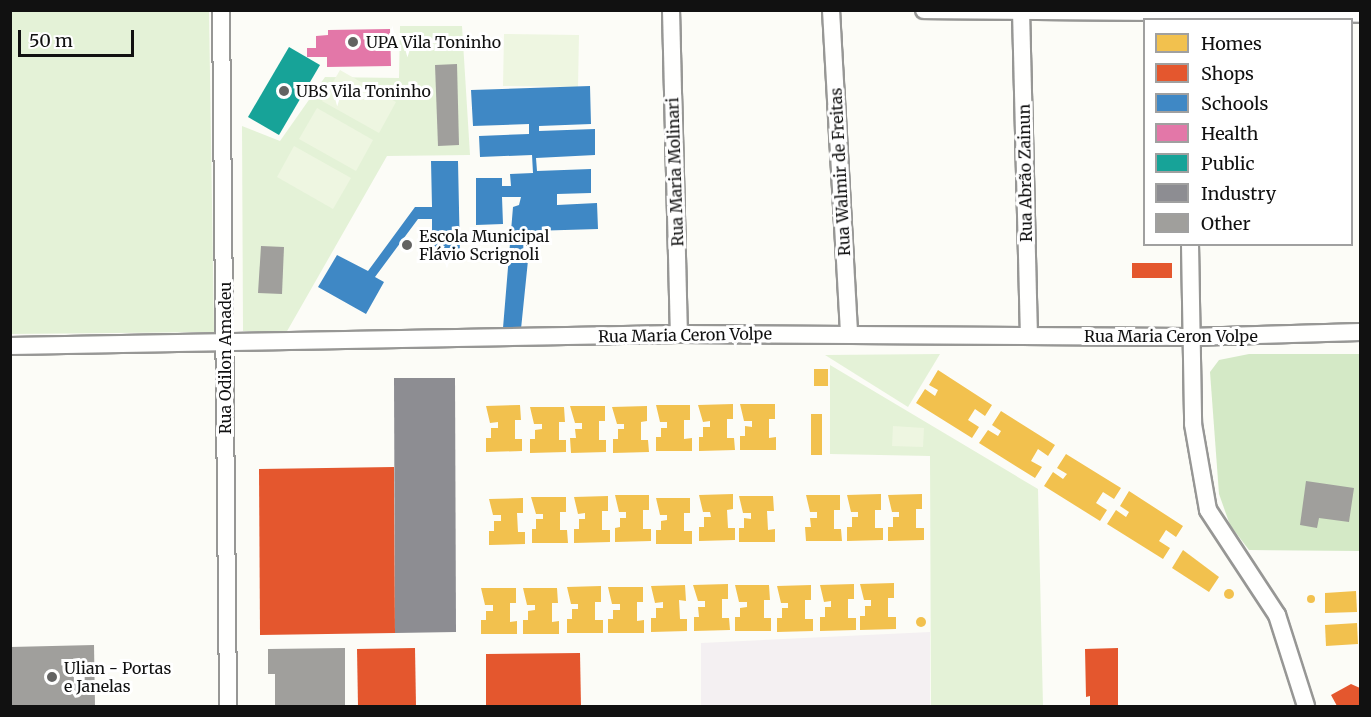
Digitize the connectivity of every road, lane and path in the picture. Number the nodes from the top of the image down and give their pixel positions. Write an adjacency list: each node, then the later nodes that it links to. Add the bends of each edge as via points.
1 (221, 10): 14 (street, Rua Odilon Amadeu)
2 (671, 10): 10 (street, Rua Maria Molinari)
3 (831, 10): 11 (street, Rua Walmir de Freitas)
4 (924, 10): 5 (street)
5 (1022, 11): 6 (street); 12 (street, Rua Abrão Zainun)
6 (1191, 14): 7 (street)
7 (1360, 14)
8 (1190, 246): 13 (street)
9 (1360, 332): 13 (street, Rua Maria Ceron Volpe)
10 (679, 334): 11 (street, Rua Maria Ceron Volpe); 14 (street, Rua Maria Ceron Volpe)
11 (849, 334): 12 (street, Rua Maria Ceron Volpe)
12 (1029, 336): 13 (street, Rua Maria Ceron Volpe)
13 (1189, 337): 17 (street, via 1192,424 1208,510 1276,615)
14 (225, 342): 15 (street, Rua Maria Ceron Volpe); 16 (street, Rua Odilon Amadeu)
15 (10, 346)
16 (228, 706)
17 (1306, 706)

